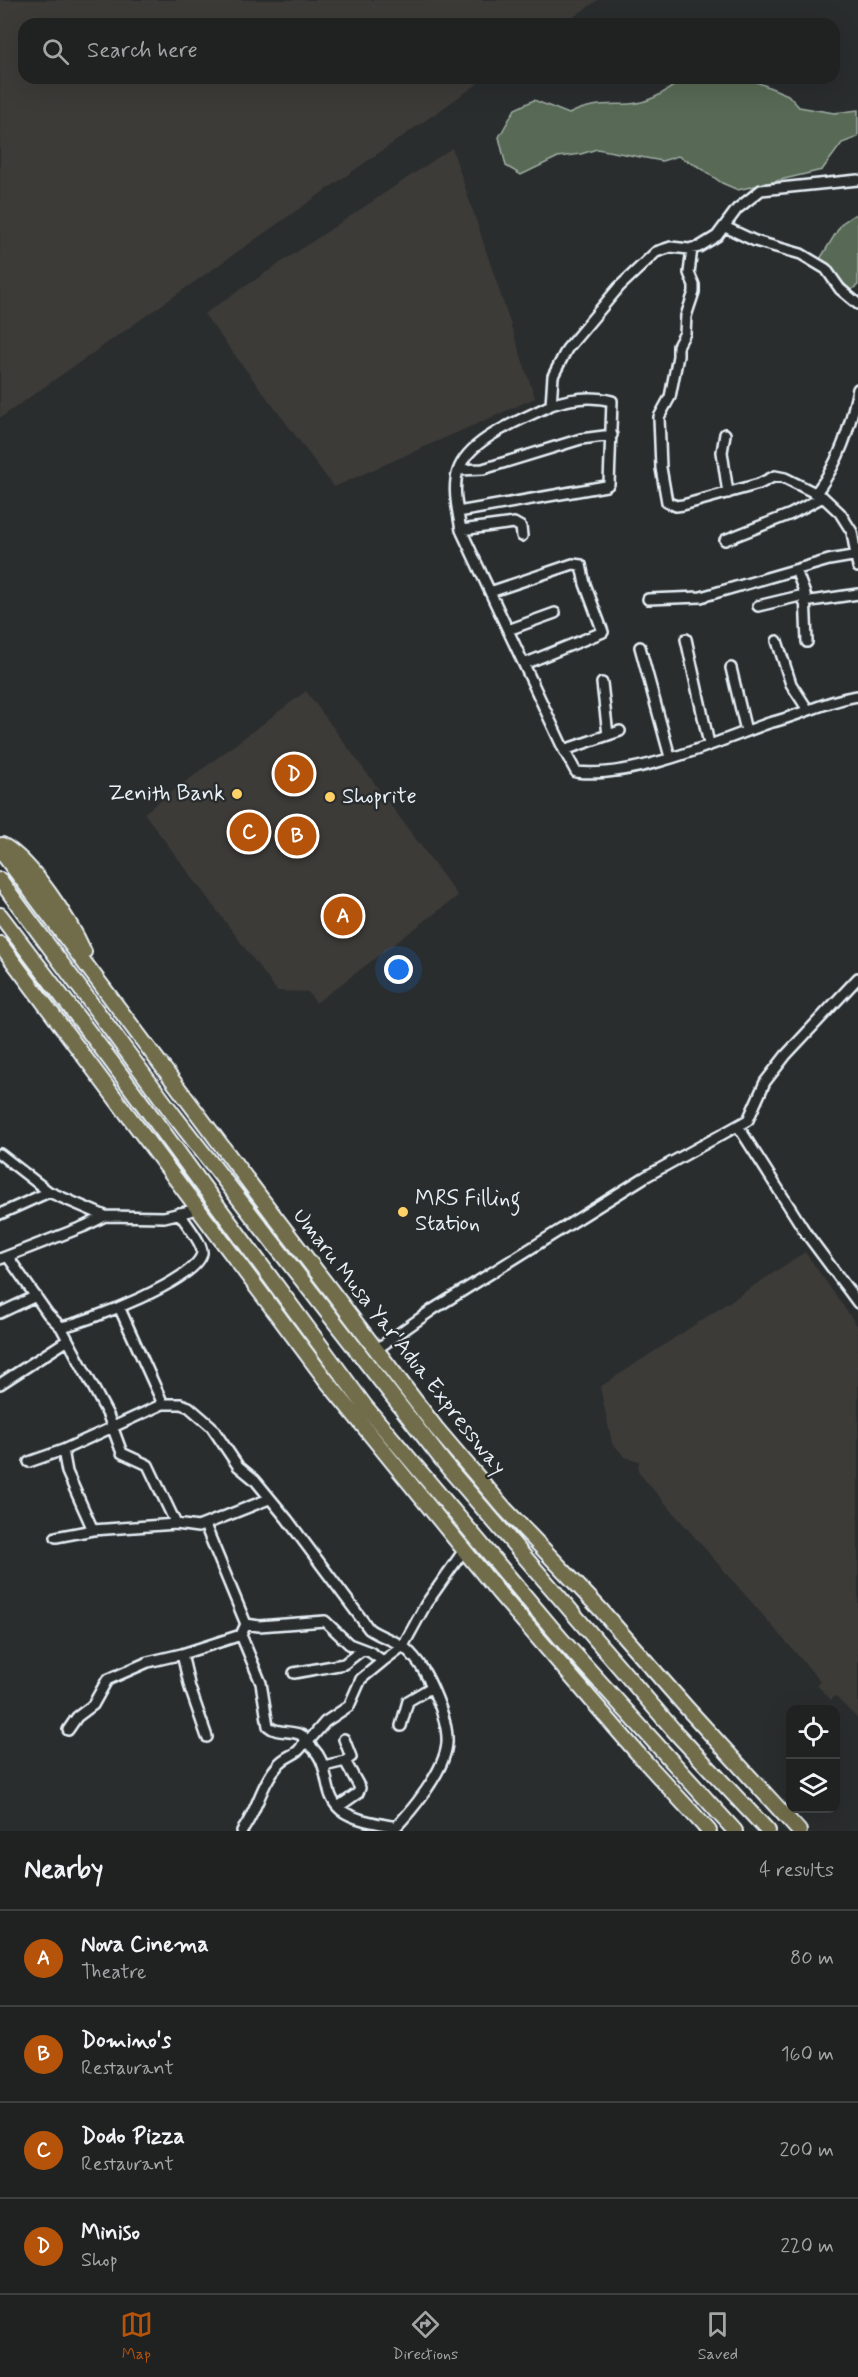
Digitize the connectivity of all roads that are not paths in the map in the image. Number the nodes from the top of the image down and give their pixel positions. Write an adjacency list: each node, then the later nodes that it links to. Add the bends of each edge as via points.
1 (858, 180): 2 (street, via 761,190 737,208)
2 (725, 227): 3 (street); 4 (street, via 755,241 801,254 826,269 840,289)
3 (692, 248): 6 (street, via 656,252 619,287 567,349 553,376); 10 (street, via 689,273 694,292 685,333 678,346 670,397 659,417 665,496 669,505 676,506)
4 (858, 304)
5 (858, 389): 11 (street, via 853,418)
6 (551, 405): 8 (street, via 590,397 612,401); 9 (street, via 479,443 467,454)
7 (725, 434): 10 (street, via 722,460)
8 (612, 435): 9 (street, via 581,439 483,469); 12 (street, via 606,486)
9 (459, 470): 12 (street)
10 (728, 493): 11 (street, via 778,476)
11 (819, 495): 15 (street, via 791,513); 16 (street, via 840,513 852,532)
12 (458, 512): 13 (street)
13 (461, 530): 14 (street, via 514,523 520,527); 19 (street)
14 (522, 536)
15 (725, 540)
16 (857, 555): 17 (street); 18 (street)
17 (858, 567)
18 (796, 570): 21 (street, via 702,597); 22 (street)
19 (490, 592): 25 (street); 30 (street, via 573,564 582,565 603,632)
20 (858, 594): 22 (street)
21 (648, 599)
22 (804, 599): 23 (street); 28 (street)
23 (758, 606)
24 (555, 613): 25 (street)
25 (508, 630): 30 (street)
26 (686, 639): 38 (street)
27 (777, 641): 34 (street, via 791,684)
28 (807, 642)
29 (640, 647): 40 (street)
30 (524, 664): 39 (street)
31 (731, 668): 36 (street)
32 (602, 683): 37 (street)
33 (858, 696): 34 (street)
34 (808, 710): 36 (street)
35 (620, 731): 37 (street)
36 (746, 731): 38 (street)
37 (608, 735): 39 (street)
38 (709, 744): 40 (street)
39 (564, 750): 40 (street, via 576,772 591,774)
40 (670, 757)
41 (0, 843): 46 (highway, via 22,861 51,896 77,937)
42 (0, 850): 46 (highway, Umaru Musa Yar'Adua Expressway)
43 (0, 880): 50 (highway, Umaru Musa Yar'Adua Expressway)
44 (0, 915): 51 (highway)
45 (0, 944): 49 (highway)
46 (91, 971): 48 (highway, Umaru Musa Yar'Adua Expressway)
47 (858, 978): 52 (street, via 786,1055 765,1082 748,1120)
48 (136, 1032): 50 (highway); 61 (highway, Umaru Musa Yar'Adua Expressway)
49 (91, 1066): 51 (highway); 57 (highway)
50 (167, 1105): 55 (highway, Umaru Musa Yar'Adua Expressway)
51 (153, 1118): 56 (highway)
52 (738, 1126): 65 (street, via 806,1233); 70 (street, via 596,1207)
53 (0, 1154): 54 (street)
54 (50, 1192): 59 (street); 60 (street)
55 (242, 1202): 61 (highway); 102 (highway, Umaru Musa Yar'Adua Expressway, via 449,1469 677,1734)
56 (218, 1205): 63 (highway); 101 (highway, via 365,1406 562,1640)
57 (198, 1209): 58 (street); 63 (highway)
58 (179, 1213): 60 (street, via 164,1217); 66 (street, via 201,1247 199,1262)
59 (0, 1214)
60 (105, 1215): 62 (street)
61 (302, 1250): 70 (highway, Umaru Musa Yar'Adua Expressway)
62 (4, 1258): 64 (street)
63 (256, 1287): 81 (highway)
64 (36, 1296): 67 (street); 68 (street)
65 (858, 1304)
66 (120, 1309): 68 (street); 72 (street)
67 (0, 1313)
68 (61, 1327): 69 (street)
69 (68, 1340): 71 (street); 73 (street)
70 (377, 1349): 103 (highway, Umaru Musa Yar'Adua Expressway, via 436,1428 505,1509)
71 (0, 1384)
72 (163, 1404): 73 (street); 76 (street, via 181,1404 200,1414 238,1466)
73 (111, 1427): 74 (street); 77 (street, via 122,1453 148,1465)
74 (63, 1450): 75 (street); 79 (street, via 68,1472)
75 (29, 1462)
76 (269, 1499): 78 (street); 84 (street, via 369,1629)
77 (176, 1524): 78 (street, via 193,1528); 79 (street)
78 (205, 1525): 82 (street)
79 (93, 1530): 80 (street)
80 (56, 1537)
81 (464, 1550): 84 (street, via 426,1604); 100 (highway)
82 (246, 1624): 83 (street); 85 (street, via 325,1621 349,1644)
83 (242, 1635): 86 (street); 94 (street, via 261,1683 268,1726 277,1732 297,1732)
84 (403, 1646): 87 (street); 89 (street)
85 (362, 1650): 87 (street); 88 (street, via 344,1664)
86 (182, 1654): 91 (street, via 148,1662 107,1680 93,1705); 92 (street)
87 (383, 1661): 94 (street, via 361,1679 349,1706 324,1722)
88 (294, 1673)
89 (432, 1687): 90 (street, via 408,1701); 98 (street, via 446,1731 446,1750 434,1777)
90 (401, 1726)
91 (68, 1730)
92 (207, 1737)
93 (344, 1738): 95 (street, via 351,1757)
94 (306, 1742): 96 (street, via 315,1748); 99 (street, via 271,1774)
95 (345, 1761): 96 (street); 97 (street, via 360,1790)
96 (324, 1766): 97 (street)
97 (338, 1807): 98 (street)
98 (395, 1830)
99 (242, 1831)
100 (709, 1831)
101 (735, 1831)
102 (768, 1831)
103 (799, 1831)

